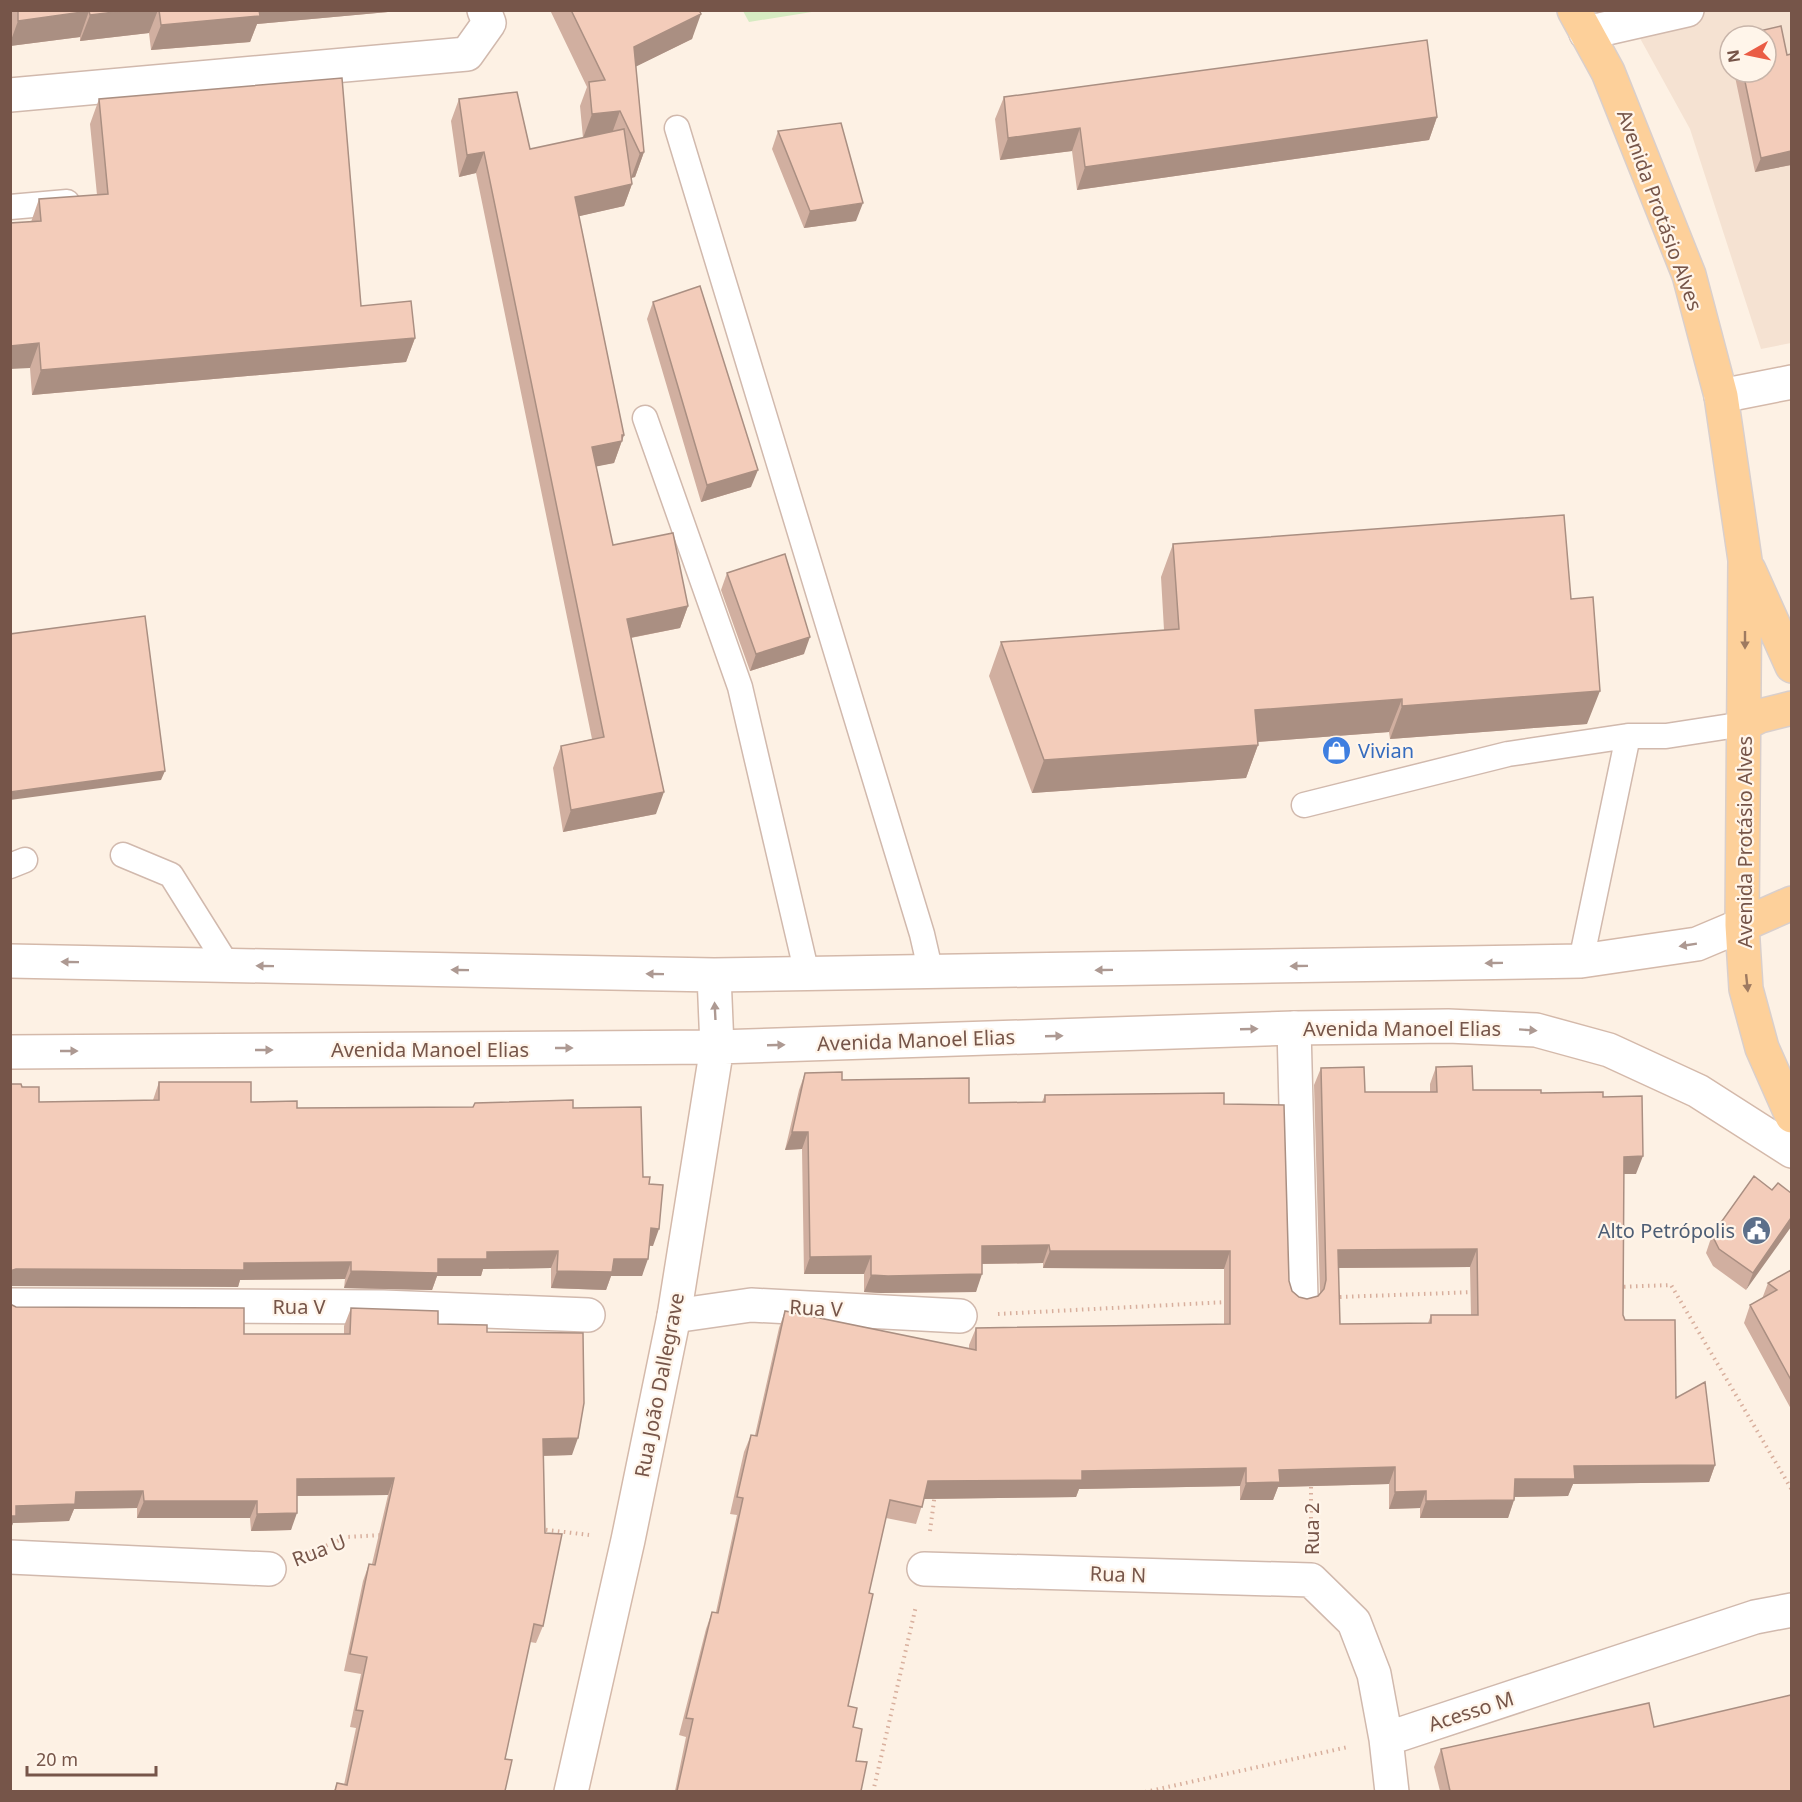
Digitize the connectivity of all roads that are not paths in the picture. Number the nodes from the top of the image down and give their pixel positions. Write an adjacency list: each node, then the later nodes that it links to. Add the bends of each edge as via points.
1 (484, 10): 4 (street, via 489,23 467,54)
2 (1687, 10): 3 (street)
3 (1580, 22): 9 (main road, Avenida Protásio Alves, via 1608,72 1689,275)
4 (10, 95)
5 (677, 128): 23 (lane)
6 (67, 202): 7 (lane)
7 (10, 207)
8 (1791, 382): 9 (street)
9 (1721, 396): 11 (main road, Avenida Protásio Alves)
10 (645, 418): 24 (lane, via 740,687)
11 (1745, 560): 12 (main road, Avenida Protásio Alves); 14 (main road, Avenida Protásio Alves, one-way to 14)
12 (1791, 666)
13 (1791, 708): 14 (main road)
14 (1744, 724): 15 (lane, via 1666,736); 19 (main road, Avenida Protásio Alves)
15 (1628, 736): 16 (lane, via 1508,753); 21 (lane)
16 (1304, 805)
17 (123, 855): 22 (lane, via 171,875)
18 (1791, 903): 19 (main road)
19 (1742, 925): 21 (street, one-way to 21, via 1697,944); 29 (main road, Avenida Protásio Alves, one-way to 29, via 1746,989 1762,1048)
20 (10, 961): 22 (street, one-way to 20)
21 (1581, 961): 23 (street, one-way to 23)
22 (228, 966): 25 (street, one-way to 22)
23 (932, 973): 24 (street)
24 (807, 974): 25 (street)
25 (714, 975): 27 (street, Rua João Dallegrave, one-way to 25)
26 (1294, 1028): 27 (street, Avenida Manoel Elias, one-way to 26); 30 (street, Avenida Manoel Elias, one-way to 30, via 1448,1026 1536,1030 1610,1050 1698,1091); 31 (street)
27 (717, 1047): 28 (street, Avenida Manoel Elias, one-way to 27); 34 (street, Rua João Dallegrave)
28 (10, 1052)
29 (1791, 1116)
30 (1791, 1151)
31 (1301, 1298)
32 (10, 1305): 33 (street, Rua V, via 383,1307)
33 (588, 1315)
34 (674, 1316): 35 (street, Rua V, via 751,1305); 42 (street, Rua João Dallegrave)
35 (960, 1316)
36 (10, 1557): 37 (street, Rua U)
37 (269, 1569)
38 (924, 1569): 39 (street, Rua N)
39 (1311, 1580): 41 (street, Rua 2, via 1354,1622 1374,1674)
40 (1791, 1610): 41 (street, Acesso M, via 1755,1617)
41 (1386, 1739): 43 (street, Rua 2)
42 (571, 1791)
43 (1392, 1791)

